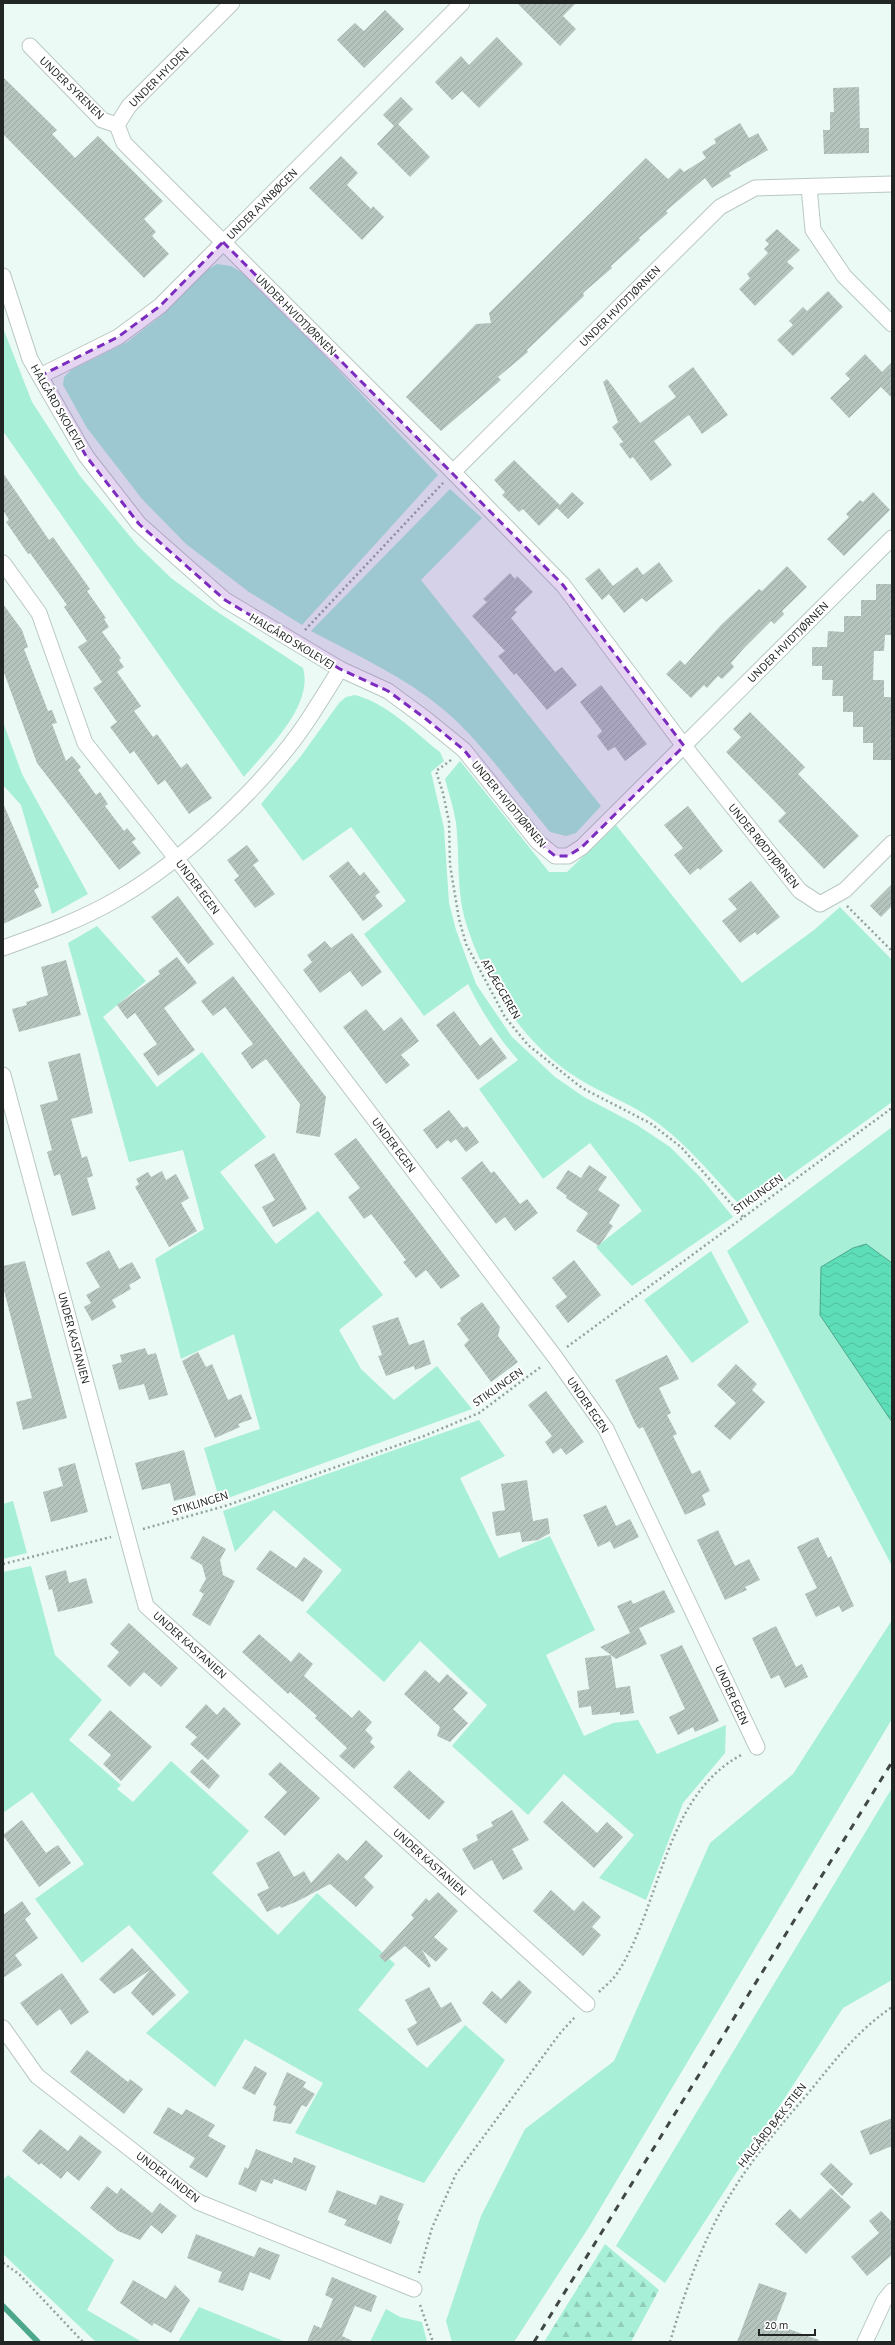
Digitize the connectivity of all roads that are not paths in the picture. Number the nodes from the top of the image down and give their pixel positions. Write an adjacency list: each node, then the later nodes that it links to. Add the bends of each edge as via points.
1 (232, 3): 4 (street, UNDER HYLDEN, via 129,106)
2 (462, 3): 7 (street, UNDER AVNBØGEN)
3 (30, 46): 4 (street, UNDER SYRENEN, via 102,120)
4 (117, 125): 7 (street, via 124,143)
5 (892, 184): 6 (street, UNDER HVIDTJØRNEN)
6 (809, 187): 9 (street, via 813,230 844,276); 11 (street, UNDER HVIDTJØRNEN, via 755,188 720,207)
7 (223, 242): 10 (street, UNDER AVNBØGEN, via 160,306 118,337); 11 (street, UNDER HVIDTJØRNEN)
8 (3, 276): 10 (street, HALGÅRD SKOLEVEJ, via 30,359)
9 (892, 324)
10 (40, 376): 14 (street, HALGÅRD SKOLEVEJ, via 86,456 139,524 225,600)
11 (453, 472): 15 (street, UNDER HVIDTJØRNEN, via 563,585)
12 (892, 538): 15 (street, UNDER HVIDTJØRNEN)
13 (3, 564): 17 (street, UNDER EGEN, via 39,613 85,742)
14 (340, 669): 15 (street, UNDER HVIDTJØRNEN, via 388,691 464,750 538,842 555,856 568,856 582,847); 17 (street, HALGÅRD SKOLEVEJ, via 305,724 255,786)
15 (684, 746): 16 (street, UNDER RØDTJØRNEN, via 800,891 820,904 845,890)
16 (892, 843)
17 (176, 858): 18 (street, HALGÅRD SKOLEVEJ, via 117,899 59,928); 20 (street, UNDER EGEN, via 555,1357 606,1429)
18 (3, 948)
19 (3, 1075): 21 (street, UNDER KASTANIEN, via 146,1606)
20 (757, 1747)
21 (587, 2004)
22 (3, 2028): 23 (street, UNDER LINDEN, via 37,2076 198,2202)
23 (414, 2289)
24 (892, 2291): 25 (street, via 884,2301)
25 (865, 2342)

